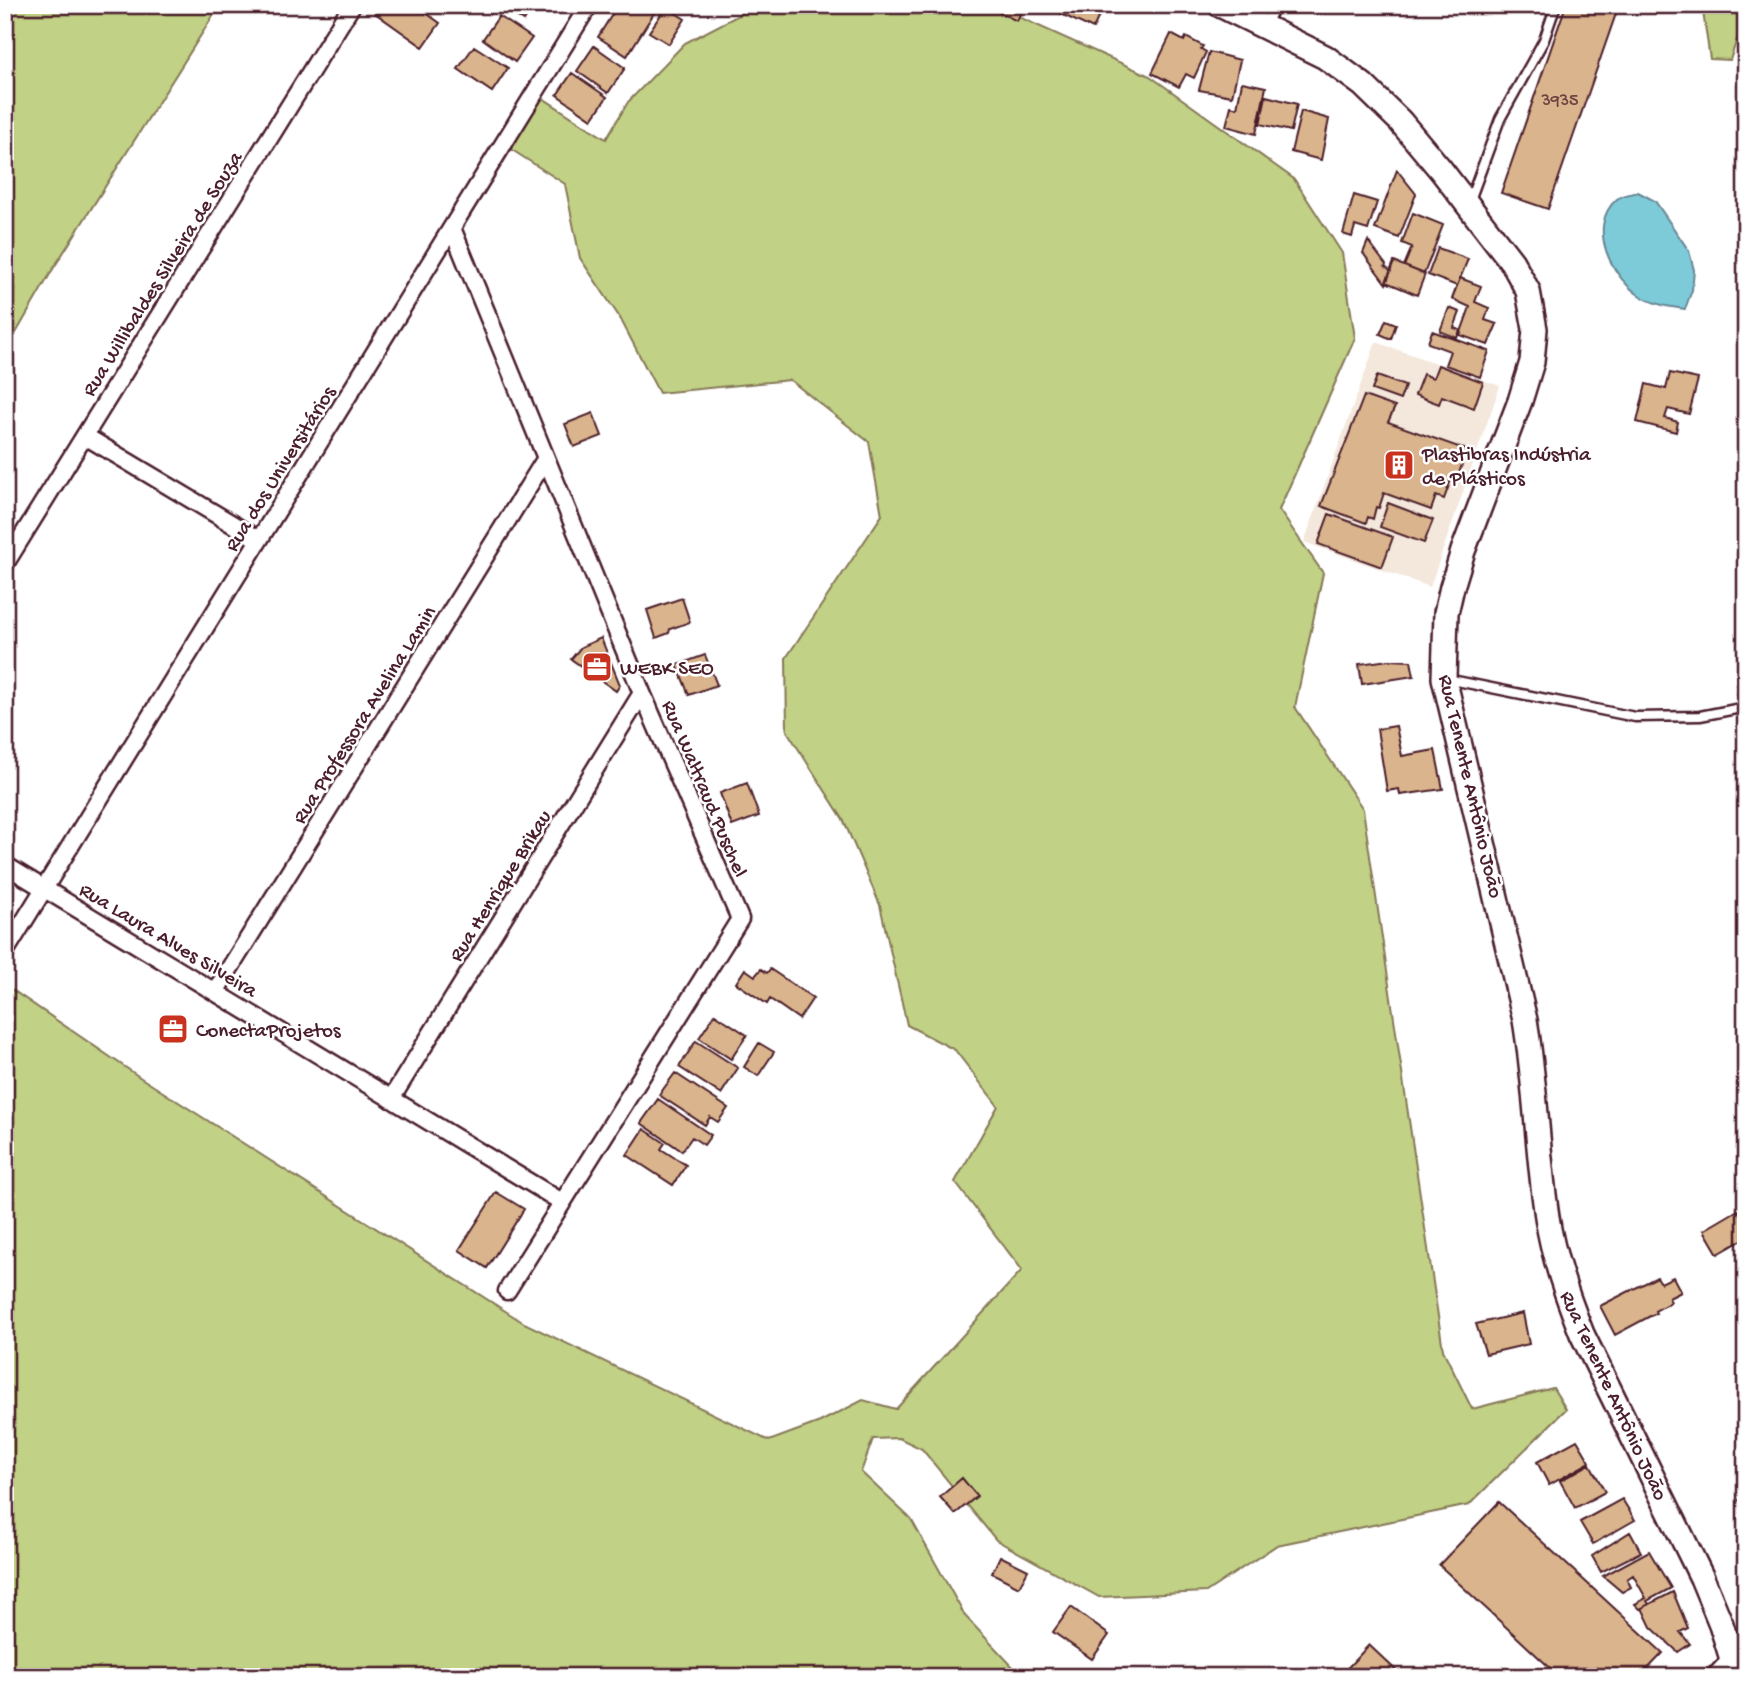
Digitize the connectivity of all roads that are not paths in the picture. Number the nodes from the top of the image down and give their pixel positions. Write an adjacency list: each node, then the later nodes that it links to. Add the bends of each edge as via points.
1 (352, 5): 9 (street, Rua Willibaldes Silveira de Souza)
2 (589, 5): 8 (street, Rua dos Universitários)
3 (1220, 5): 6 (street, Rua Tenente Antônio João)
4 (1276, 5): 6 (lane)
5 (1556, 5): 7 (lane, via 1544,40 1500,119)
6 (1265, 26): 7 (street, Rua Tenente Antônio João, via 1325,57 1363,85 1400,121)
7 (1468, 205): 13 (street, Rua Tenente Antônio João, via 1512,262 1528,292 1535,346 1520,401 1452,587 1446,613)
8 (452, 228): 10 (street, Rua Waltraud Puschel); 11 (street, Rua dos Universitários)
9 (85, 436): 11 (street); 12 (street, Rua Willibaldes Silveira de Souza)
10 (546, 458): 14 (street, Rua Waltraud Puschel); 19 (street, Rua Professora Avelina Lamin)
11 (259, 540): 17 (street, Rua dos Universitários)
12 (5, 564)
13 (1444, 678): 15 (lane, via 1635,717 1700,716); 23 (street, Rua Tenente Antônio João, via 1525,1020 1547,1218 1566,1294 1702,1578)
14 (642, 693): 20 (street, Rua Henrique Brikau); 21 (street, Rua Waltraud Puschel, via 740,919)
15 (1746, 707)
16 (5, 865): 17 (street, Rua Laura Alves Silveira)
17 (44, 889): 18 (street, Rua dos Universitários); 19 (street, Rua Laura Alves Silveira)
18 (5, 952)
19 (215, 992): 20 (street, Rua Laura Alves Silveira)
20 (391, 1099): 21 (street, Rua Laura Alves Silveira)
21 (562, 1202): 22 (street, Rua Waltraud Puschel)
22 (507, 1291)
23 (1733, 1662)

